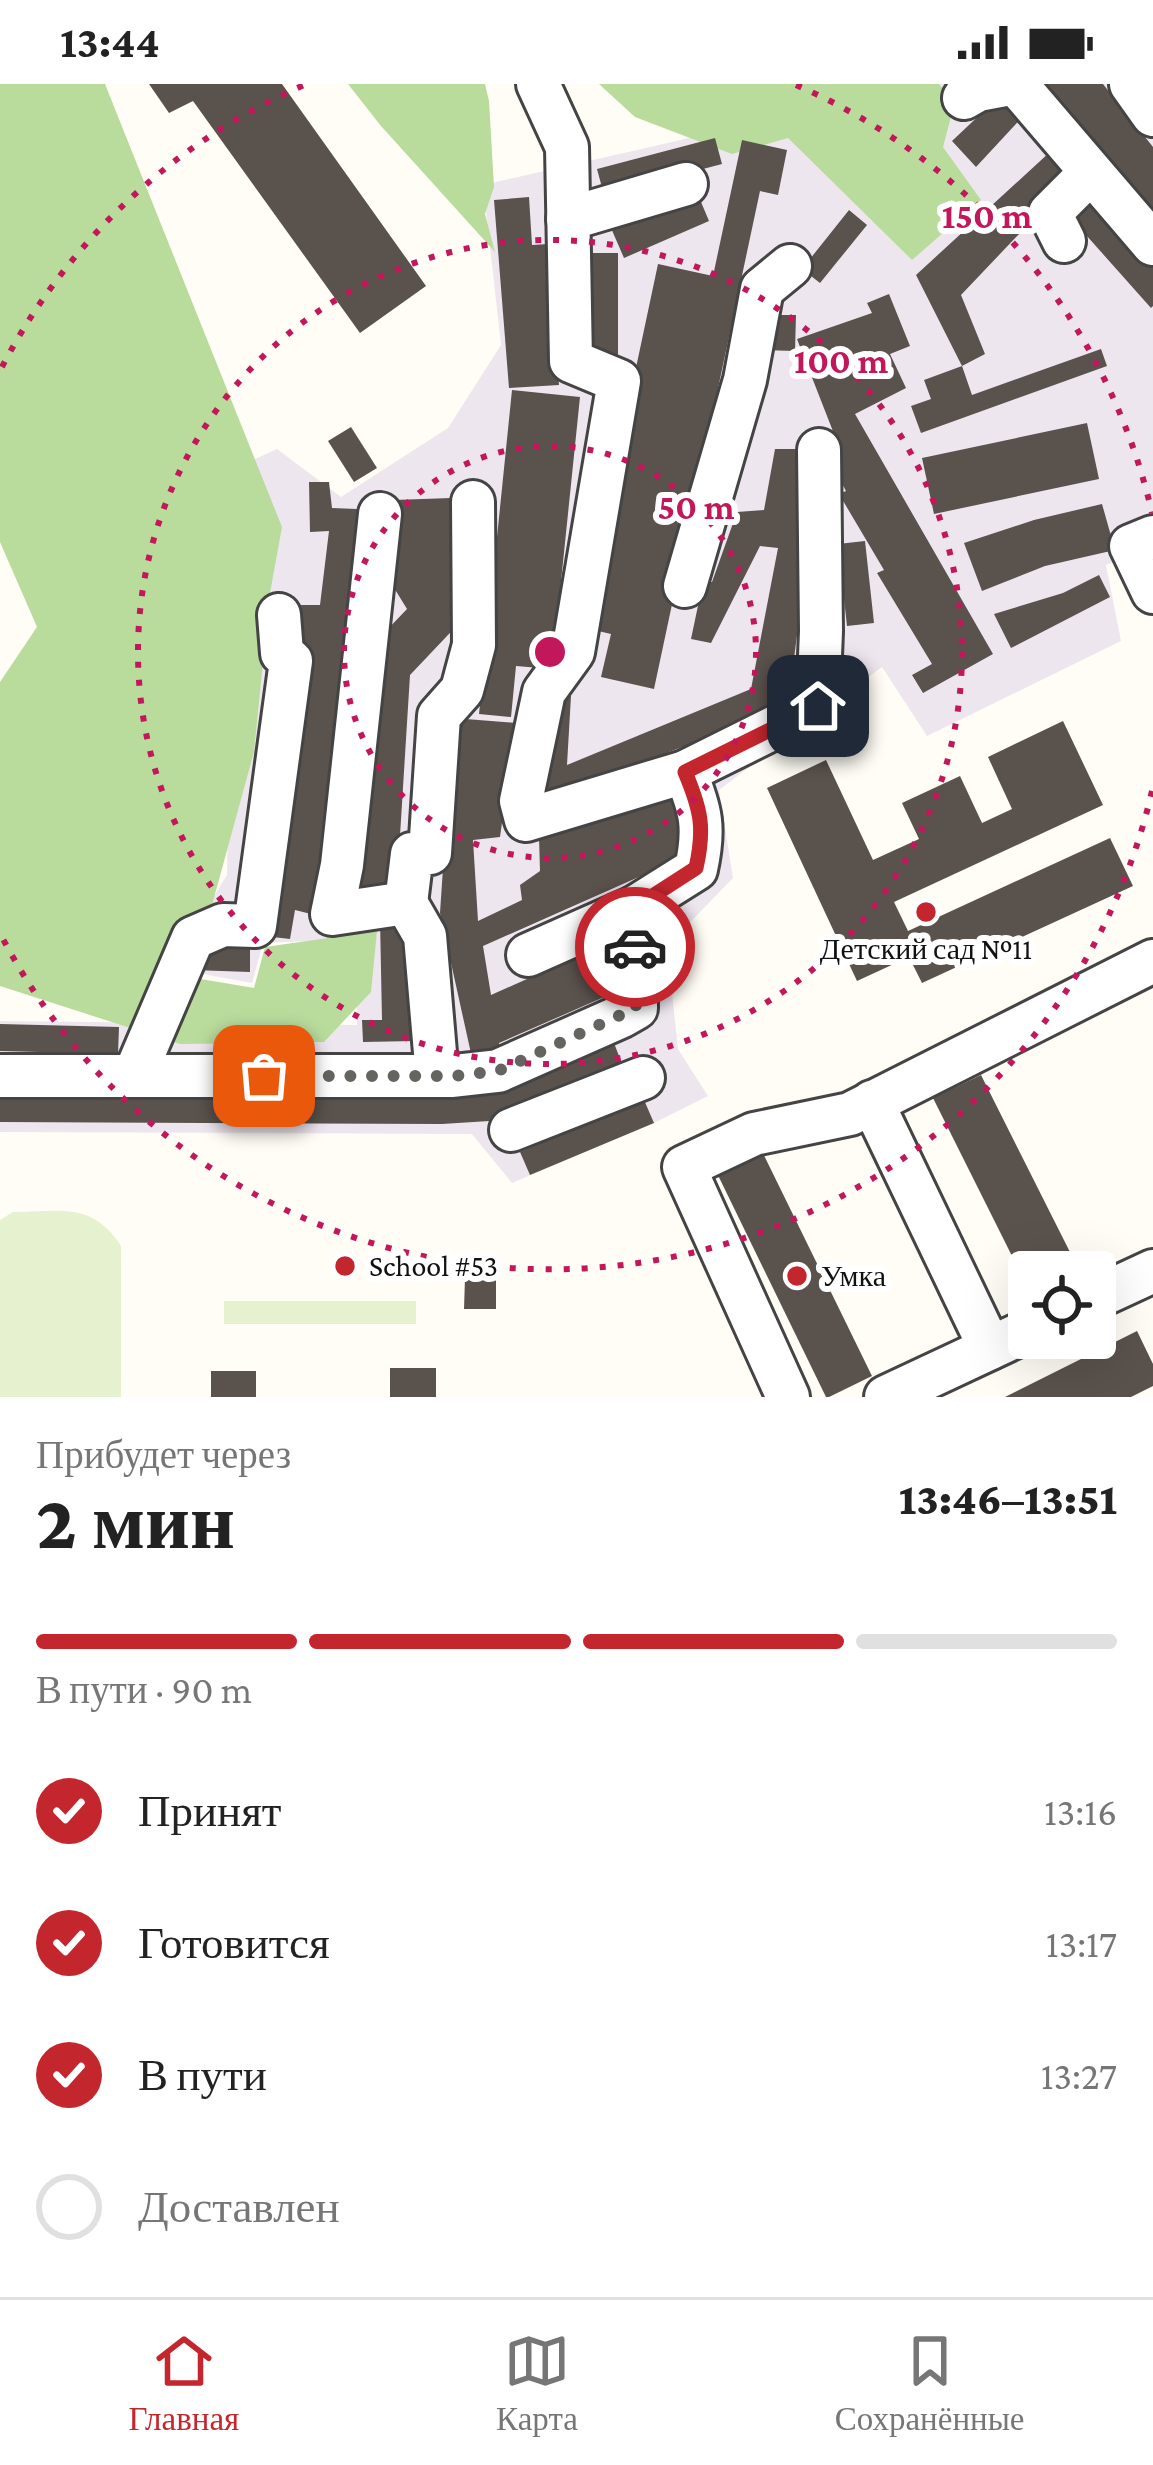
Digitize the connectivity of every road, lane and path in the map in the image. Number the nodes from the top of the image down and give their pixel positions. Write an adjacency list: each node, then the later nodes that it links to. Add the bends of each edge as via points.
1 (538, 84): 8 (lane, via 567,147)
2 (1013, 84): 4 (lane); 6 (lane)
3 (1131, 84): 5 (lane)
4 (964, 98)
5 (1153, 115)
6 (1090, 173): 9 (lane, via 1050,213); 10 (lane)
7 (686, 184): 8 (lane)
8 (568, 219): 19 (lane, via 571,362 619,381 573,652 544,692 521,801 526,820)
9 (1064, 241)
10 (1153, 244)
11 (790, 266): 16 (lane, via 762,289 745,380)
12 (819, 450): 19 (lane, via 818,706)
13 (473, 502): 20 (lane, via 474,645 462,690 439,716 430,853 412,854)
14 (380, 514): 20 (lane, via 332,914)
15 (1153, 537): 17 (lane, via 1131,546)
16 (685, 586)
17 (1153, 592)
18 (279, 616): 25 (lane, via 282,653 291,661 255,926 223,925 193,938)
19 (685, 772): 21 (lane, via 700,808 696,868)
20 (406, 904): 26 (lane, via 425,936)
21 (634, 908): 22 (lane); 26 (lane, via 636,1008 498,1071)
22 (528, 955)
23 (1153, 961): 28 (lane)
24 (0, 1076): 25 (lane)
25 (134, 1076): 26 (lane)
26 (437, 1076)
27 (644, 1078): 29 (lane)
28 (872, 1102): 33 (lane); 34 (lane, via 754,1134 684,1167)
29 (511, 1130)
30 (1153, 1271): 31 (lane)
31 (1116, 1288)
32 (1008, 1340): 33 (lane)
33 (991, 1348): 35 (lane)
34 (788, 1397)
35 (886, 1397)

